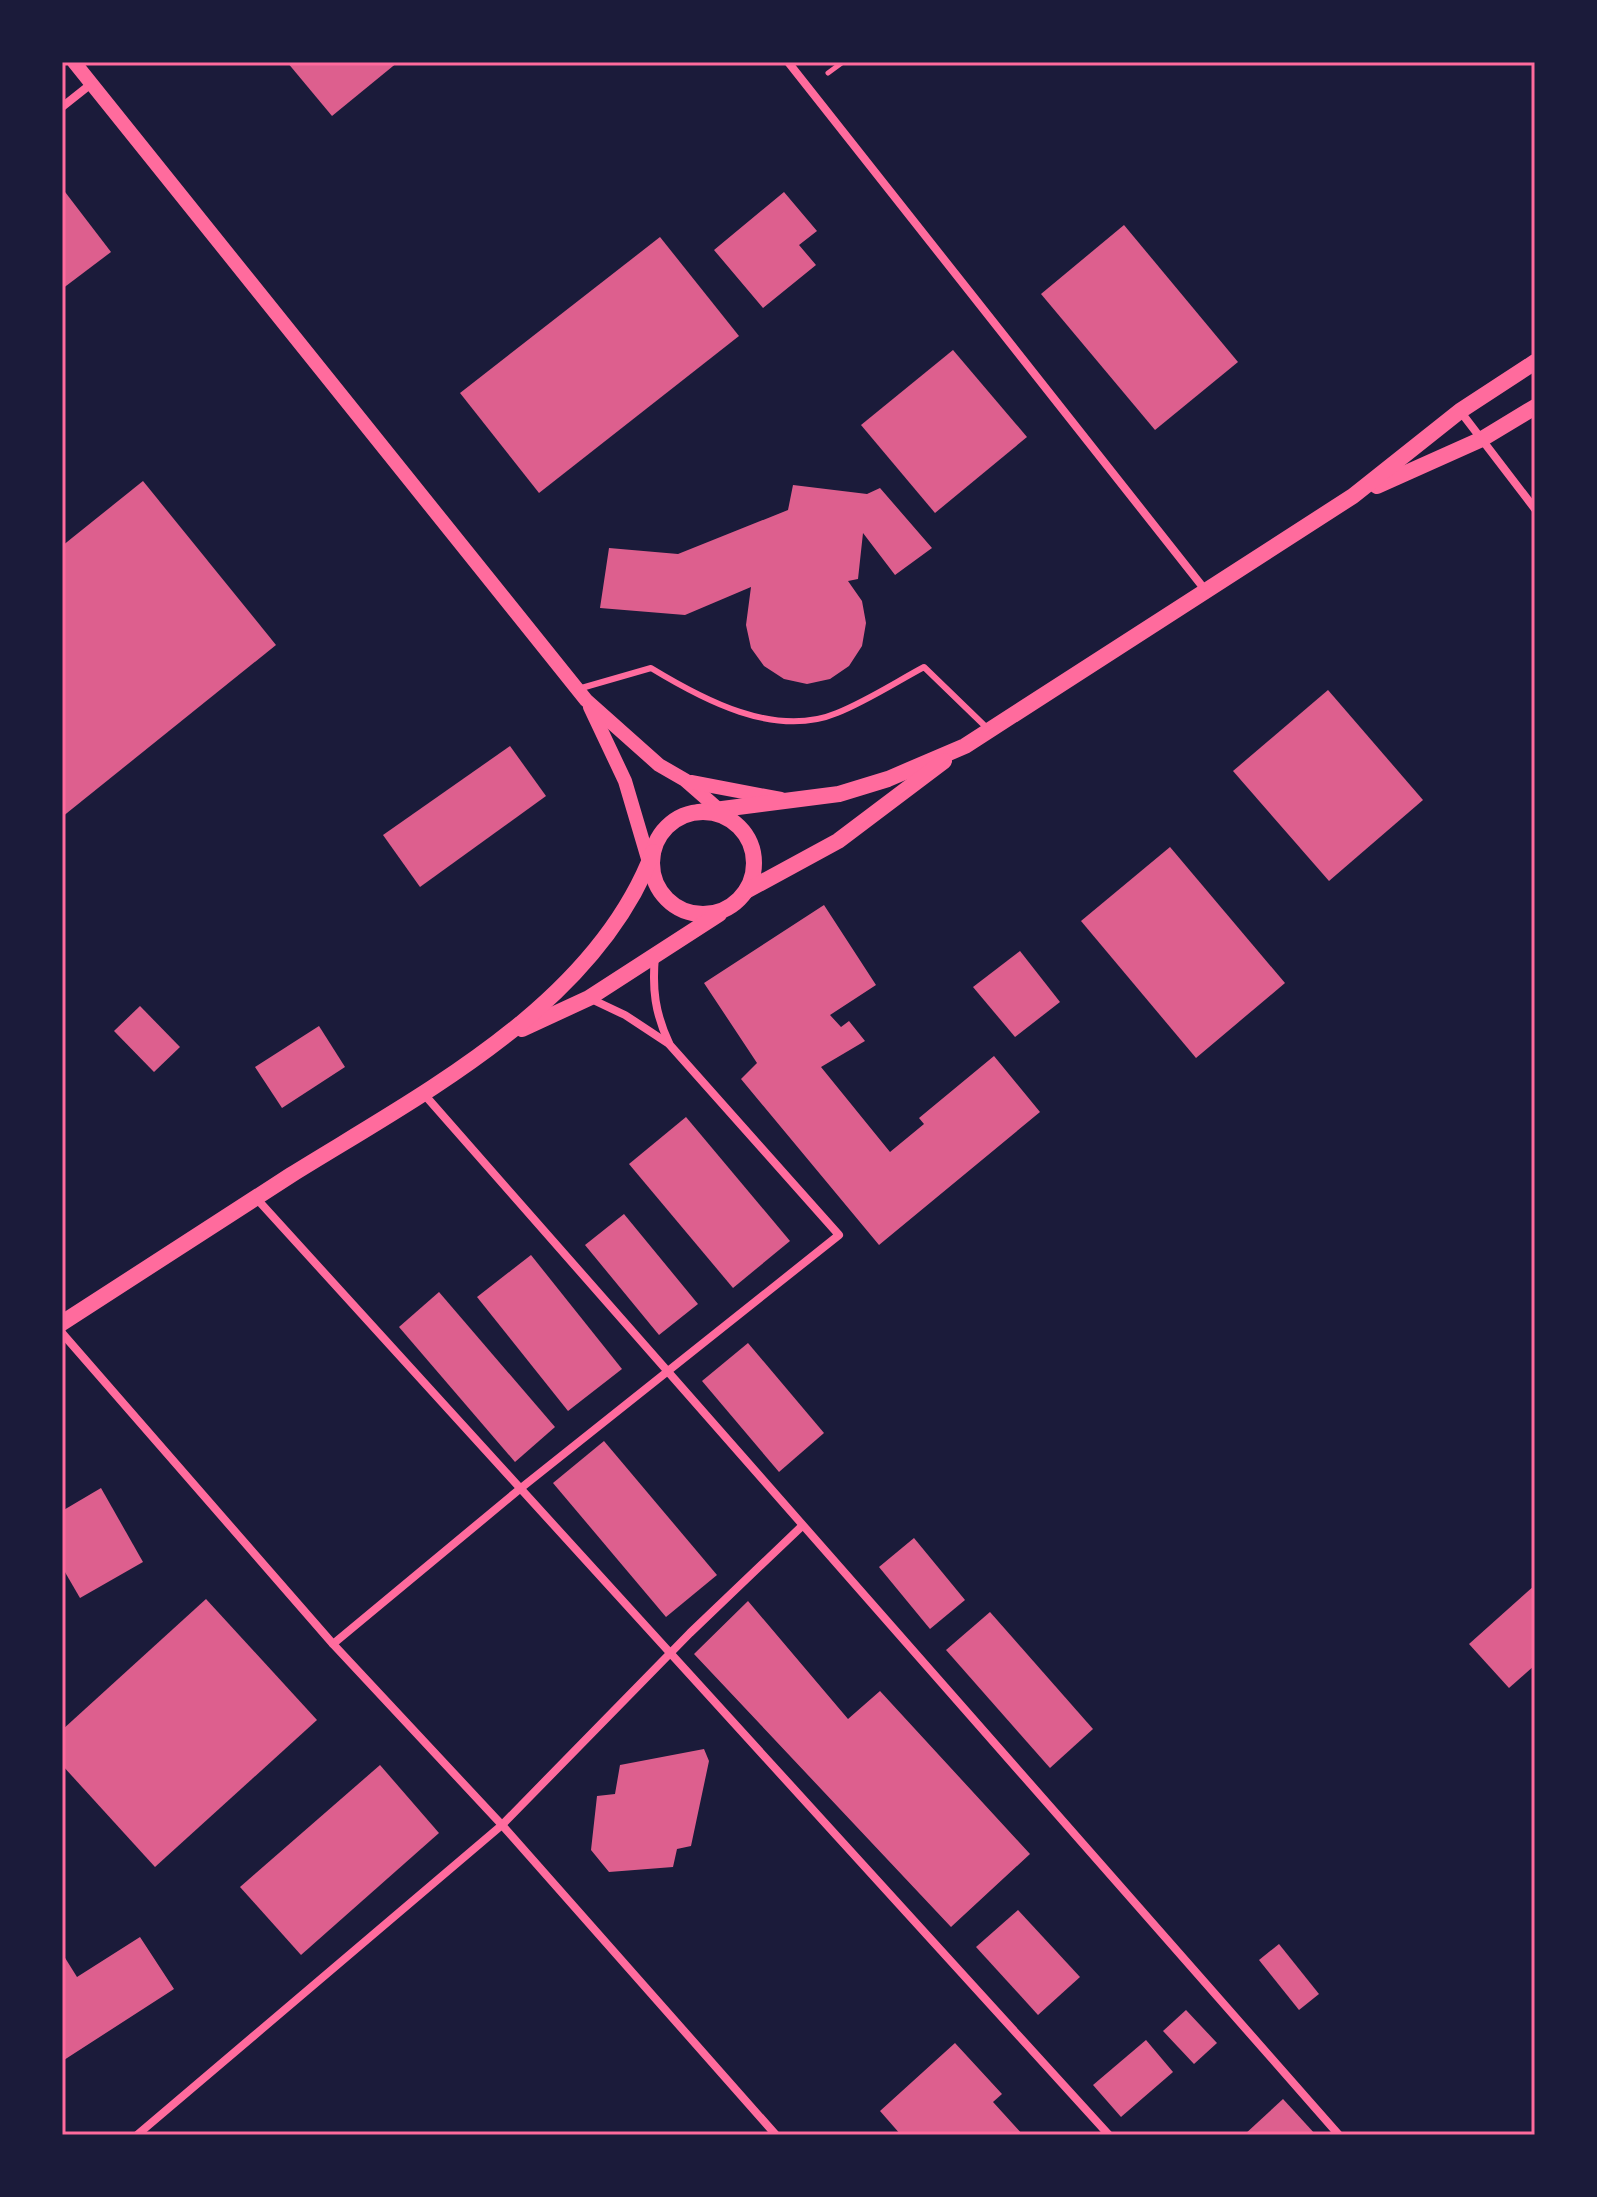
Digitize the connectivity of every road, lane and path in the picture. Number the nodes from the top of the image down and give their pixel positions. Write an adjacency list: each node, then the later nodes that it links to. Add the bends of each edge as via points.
1 (74, 62): 3 (street)
2 (788, 62): 11 (street)
3 (91, 84): 4 (street); 12 (street)
4 (62, 107)
5 (1535, 362): 7 (main road)
6 (1535, 407): 8 (main road)
7 (1460, 411): 8 (street); 9 (main road)
8 (1482, 439): 9 (main road); 10 (street)
9 (1353, 496): 11 (main road)
10 (1535, 509)
11 (1206, 592): 13 (main road)
12 (582, 694): 13 (lane, via 651,668 705,701 747,715 801,720 834,714 924,667); 15 (street, via 659,765); 20 (street, via 625,781)
13 (991, 731): 14 (main road)
14 (965, 746): 16 (main road, via 888,779); 21 (main road, via 838,841)
15 (685, 780): 16 (street); 17 (street)
16 (793, 801): 17 (main road)
17 (721, 810): 18 (main road); 19 (street)
18 (699, 812): 19 (main road, via 714,813); 20 (main road, via 670,825)
19 (741, 829): 21 (main road, via 754,859)
20 (652, 865): 22 (main road, via 661,893 685,911 715,913); 25 (main road, via 600,946)
21 (746, 891): 22 (main road)
22 (729, 907): 23 (main road)
23 (655, 956): 24 (main road); 26 (street, via 652,989)
24 (589, 998): 25 (main road); 26 (street)
25 (506, 1036): 27 (main road)
26 (669, 1044): 31 (street, via 839,1235)
27 (422, 1093): 28 (main road); 31 (street)
28 (255, 1198): 29 (main road); 32 (street)
29 (62, 1323)
30 (62, 1333): 34 (street)
31 (669, 1372): 32 (street); 33 (street)
32 (521, 1488): 34 (street); 35 (street)
33 (801, 1527): 35 (street); 40 (street)
34 (333, 1644): 36 (street)
35 (670, 1654): 36 (street); 39 (street)
36 (502, 1825): 37 (street); 38 (street)
37 (137, 2135)
38 (776, 2135)
39 (1109, 2135)
40 (1339, 2135)

